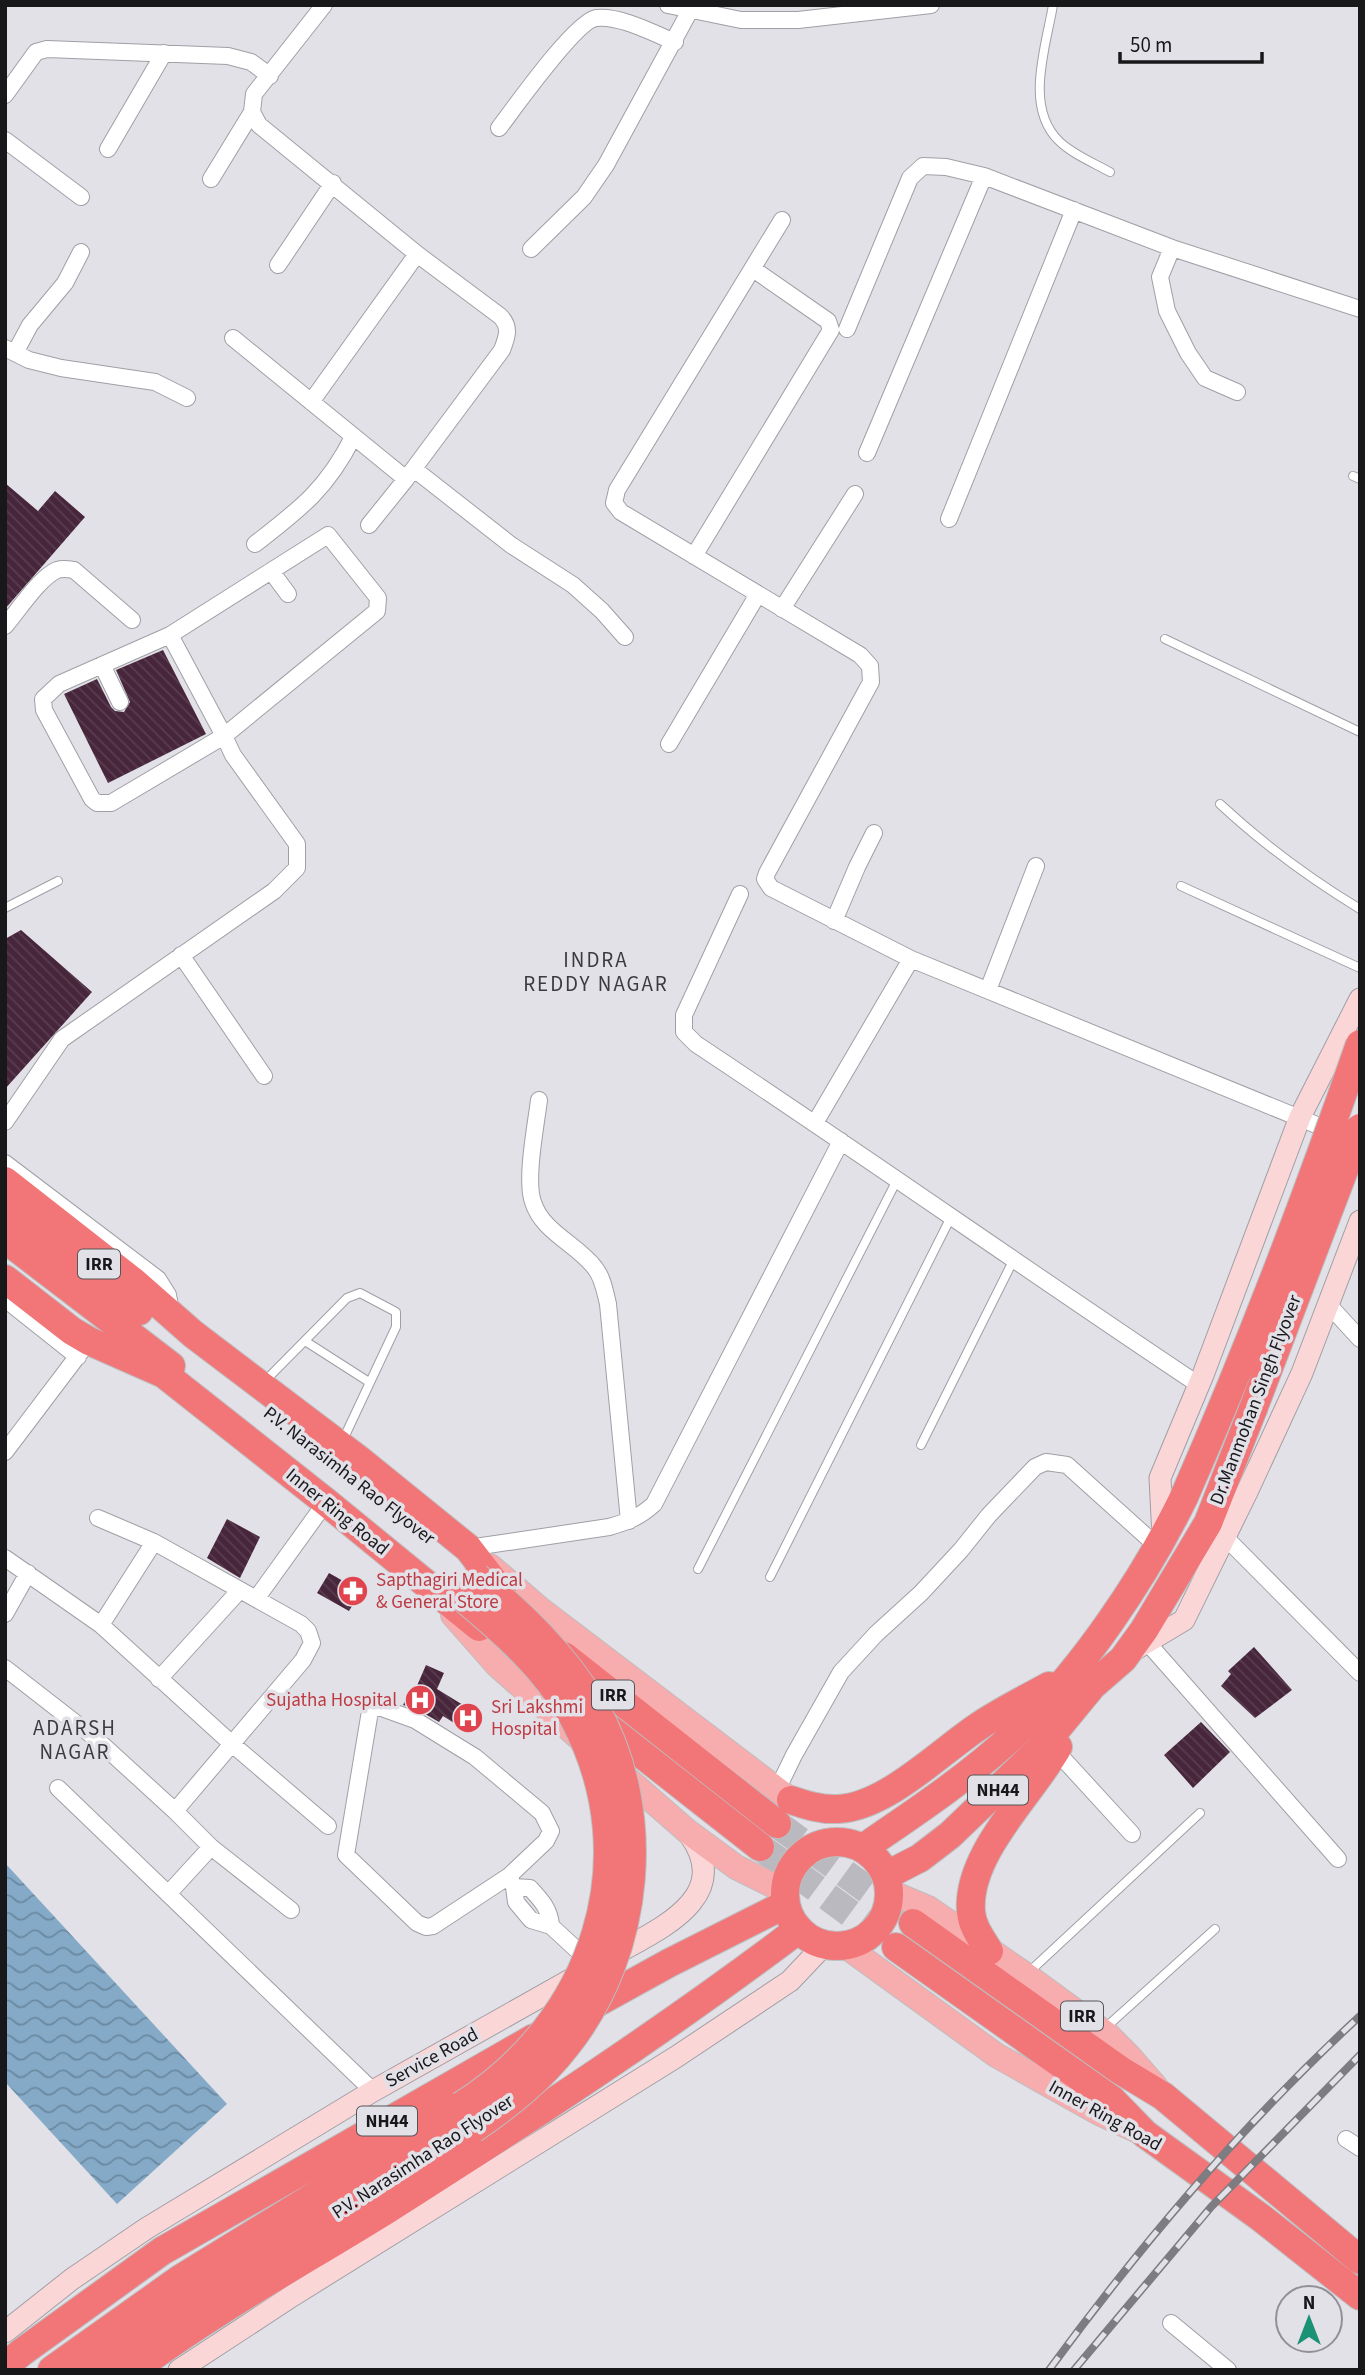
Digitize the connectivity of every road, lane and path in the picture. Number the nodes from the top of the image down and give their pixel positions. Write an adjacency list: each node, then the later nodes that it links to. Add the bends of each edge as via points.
1 (324, 5): 8 (street)
2 (668, 5): 5 (street)
3 (931, 5): 5 (street, via 798,20 741,20)
4 (1053, 5): 14 (lane, via 1040,78 1045,122 1059,142)
5 (692, 8): 6 (street)
6 (674, 42): 11 (street, via 622,21 596,18 577,30); 22 (street, via 584,197)
7 (164, 53): 8 (street, via 228,56 250,62); 9 (street, via 47,49 36,52); 13 (street)
8 (270, 76): 10 (street, via 254,94)
9 (5, 94)
10 (252, 112): 16 (street); 17 (street, via 259,125)
11 (499, 128)
12 (5, 140): 18 (street)
13 (108, 149)
14 (1110, 172)
15 (984, 176): 19 (street); 28 (street, via 923,166 911,178); 35 (street)
16 (211, 179)
17 (334, 183): 24 (street); 25 (street)
18 (81, 197)
19 (1074, 210): 21 (street); 38 (street)
20 (782, 220): 26 (street)
21 (1171, 248): 27 (street); 31 (street, via 1160,277 1167,311 1205,378)
22 (531, 249)
23 (81, 252): 30 (street, via 65,283)
24 (417, 254): 33 (street); 36 (street, via 500,316 508,337)
25 (278, 265)
26 (753, 269): 41 (street, via 828,321 831,330); 41 (street, via 614,497 621,512)
27 (1360, 309)
28 (848, 329)
29 (233, 338): 33 (street)
30 (10, 350): 32 (street, via 61,368 155,382)
31 (1237, 392)
32 (187, 398)
33 (311, 402): 34 (street)
34 (354, 437): 36 (street); 40 (street, via 315,496)
35 (867, 453)
36 (410, 474): 39 (street); 49 (street, via 573,585)
37 (855, 494): 45 (street)
38 (949, 519)
39 (369, 525)
40 (255, 544)
41 (694, 556): 44 (street)
42 (271, 571): 43 (street); 48 (street); 54 (street, via 328,536 378,598 377,611)
43 (288, 594)
44 (758, 594): 45 (street); 55 (street)
45 (782, 609): 64 (street, via 860,655 872,675 765,878 771,888)
46 (132, 620): 47 (street, via 74,570 65,569 43,580)
47 (5, 626)
48 (170, 635): 51 (street); 54 (street)
49 (625, 637)
50 (1165, 639): 53 (lane)
51 (102, 665): 52 (street); 54 (street, via 59,684 43,699 44,709 97,803 111,803)
52 (120, 702)
53 (1360, 732)
54 (223, 736): 65 (street, via 298,844 298,868 274,891)
55 (669, 744)
56 (1220, 804): 63 (lane, via 1256,838)
57 (874, 833): 64 (street)
58 (1036, 866): 68 (street)
59 (58, 881): 62 (lane)
60 (1181, 886): 67 (lane)
61 (740, 894): 75 (street, via 684,1015 684,1032)
62 (5, 908)
63 (1360, 909)
64 (834, 921): 66 (street)
65 (181, 954): 71 (street); 74 (street, via 62,1039)
66 (911, 959): 68 (street); 75 (street)
67 (1360, 968)
68 (988, 990): 73 (street)
69 (1360, 999): 73 (street)
70 (1360, 1044): 109 (highway, Dr.Manmohan Singh Flyover / NH44, bridge, via 1233,1385)
71 (264, 1076)
72 (539, 1100): 106 (street, via 532,1201 541,1220 596,1268 603,1283)
73 (1300, 1117): 78 (street); 100 (street)
74 (5, 1122)
75 (815, 1123): 77 (street)
76 (1360, 1128): 121 (highway, Dr.Manmohan Singh Flyover / NH44, bridge, via 1208,1523)
77 (841, 1141): 80 (street); 106 (street, via 654,1504)
78 (1360, 1144)
79 (5, 1163): 92 (street, via 158,1279)
80 (897, 1180): 84 (street); 112 (lane)
81 (5, 1181): 92 (highway)
82 (5, 1194): 93 (main road, IRR)
83 (5, 1208): 162 (highway, P.V. Narasimha Rao Flyover, bridge, via 433,1543 538,1632 568,1667 606,1730 623,1780 630,1828 630,1894 612,1964 581,2026 535,2081 473,2129 192,2300)
84 (951, 1217): 88 (street); 114 (lane)
85 (1359, 1224): 91 (street, NH44)
86 (5, 1239): 161 (highway, P.V. Narasimha Rao Flyover, bridge, via 223,1407 519,1647 548,1679 582,1737 599,1786 607,1841 605,1891 589,1956 559,2014 517,2064 481,2094 180,2279)
87 (5, 1250): 97 (main road, Inner Ring Road / IRR)
88 (1013, 1261): 100 (street); 102 (lane)
89 (5, 1279): 96 (highway, via 72,1331)
90 (5, 1300): 96 (street)
91 (1328, 1303): 94 (street); 107 (street, NH44, via 1302,1373)
92 (171, 1312): 93 (highway)
93 (193, 1334): 99 (highway, IRR)
94 (1360, 1339)
95 (305, 1341): 98 (lane); 98 (lane, via 347,1298 360,1293 396,1312 397,1327); 99 (lane)
96 (84, 1349): 97 (highway); 103 (street)
97 (164, 1374): 104 (highway, Inner Ring Road / IRR)
98 (369, 1382): 101 (lane)
99 (261, 1385): 101 (highway, IRR)
100 (1199, 1385): 109 (street, via 1160,1478)
101 (341, 1446): 110 (highway, IRR)
102 (921, 1446)
103 (5, 1452)
104 (326, 1502): 116 (highway, Inner Ring Road / IRR); 117 (street)
105 (98, 1518): 108 (street)
106 (629, 1521): 110 (street)
107 (1225, 1537): 120 (street, NH44, via 1184,1620); 123 (street)
108 (154, 1542): 115 (street); 119 (street)
109 (1160, 1544): 125 (highway, NH44); 129 (street, via 1067,1465 1046,1462 1035,1466 921,1593 841,1672 794,1755)
110 (468, 1548): 129 (highway, IRR, via 528,1626)
111 (5, 1558): 113 (street)
112 (698, 1569)
113 (28, 1573): 118 (street); 119 (street)
114 (770, 1577)
115 (240, 1590): 117 (street); 124 (street)
116 (433, 1591): 133 (main road, Inner Ring Road / IRR, via 515,1683); 136 (highway, IRR)
117 (256, 1599): 126 (street, via 301,1624 312,1643 303,1660)
118 (5, 1614)
119 (101, 1625): 124 (street)
120 (1146, 1641): 121 (street, NH44); 138 (street)
121 (1123, 1659): 125 (highway, NH44)
122 (5, 1668): 130 (street, via 95,1738)
123 (1360, 1674)
124 (159, 1679): 126 (street)
125 (1082, 1679): 127 (highway); 129 (highway, via 981,1724 894,1788 865,1802 839,1809); 137 (highway, NH44, via 918,1811); 140 (highway, NH44, via 1041,1748 950,1835)
126 (232, 1744): 130 (street); 132 (street)
127 (1056, 1751): 134 (street); 149 (highway, via 978,1867 971,1913 976,1932)
128 (58, 1788): 141 (street)
129 (781, 1805)
130 (175, 1811): 135 (street)
131 (1200, 1813): 151 (lane)
132 (328, 1826)
133 (687, 1831): 142 (main road, Inner Ring Road / IRR); 150 (street, Service Road, via 700,1849 704,1869 701,1888 691,1905)
134 (1132, 1834)
135 (211, 1847): 141 (street); 143 (street)
136 (760, 1847)
137 (863, 1848): 140 (highway, via 877,1860); 142 (highway, via 831,1842 812,1848 788,1874)
138 (1338, 1860)
139 (511, 1882): 139 (street, via 426,1927 346,1855 370,1711 379,1707 415,1720 475,1757 542,1813 551,1831); 150 (street, via 530,1888 547,1909 551,1926)
140 (888, 1883): 147 (highway, via 887,1910 880,1925 853,1944); 149 (main road, IRR)
141 (168, 1895): 153 (street)
142 (785, 1898): 146 (highway); 160 (highway, NH44, via 162,2251)
143 (291, 1910)
144 (913, 1923): 154 (highway, IRR)
145 (1214, 1928): 152 (lane)
146 (799, 1929): 147 (highway, via 805,1936); 163 (highway, via 603,2068)
147 (835, 1945): 155 (main road, Inner Ring Road / IRR, via 996,2055); 164 (street, via 790,1981 676,2057)
148 (896, 1947): 155 (highway, IRR, via 1112,2100)
149 (989, 1951): 151 (main road, IRR)
150 (594, 1966): 153 (street, Service Road)
151 (1026, 1975): 152 (main road, IRR)
152 (1102, 2031): 154 (main road, IRR)
153 (373, 2091): 159 (street, Service Road, via 147,2228)
154 (1163, 2096): 156 (highway, IRR)
155 (1145, 2134): 157 (highway, Inner Ring Road / IRR)
156 (1360, 2260)
157 (1360, 2296)
158 (1171, 2323): 165 (street)
159 (5, 2332)
160 (5, 2366)
161 (52, 2370)
162 (92, 2370)
163 (134, 2370)
164 (179, 2370)
165 (1228, 2370)

